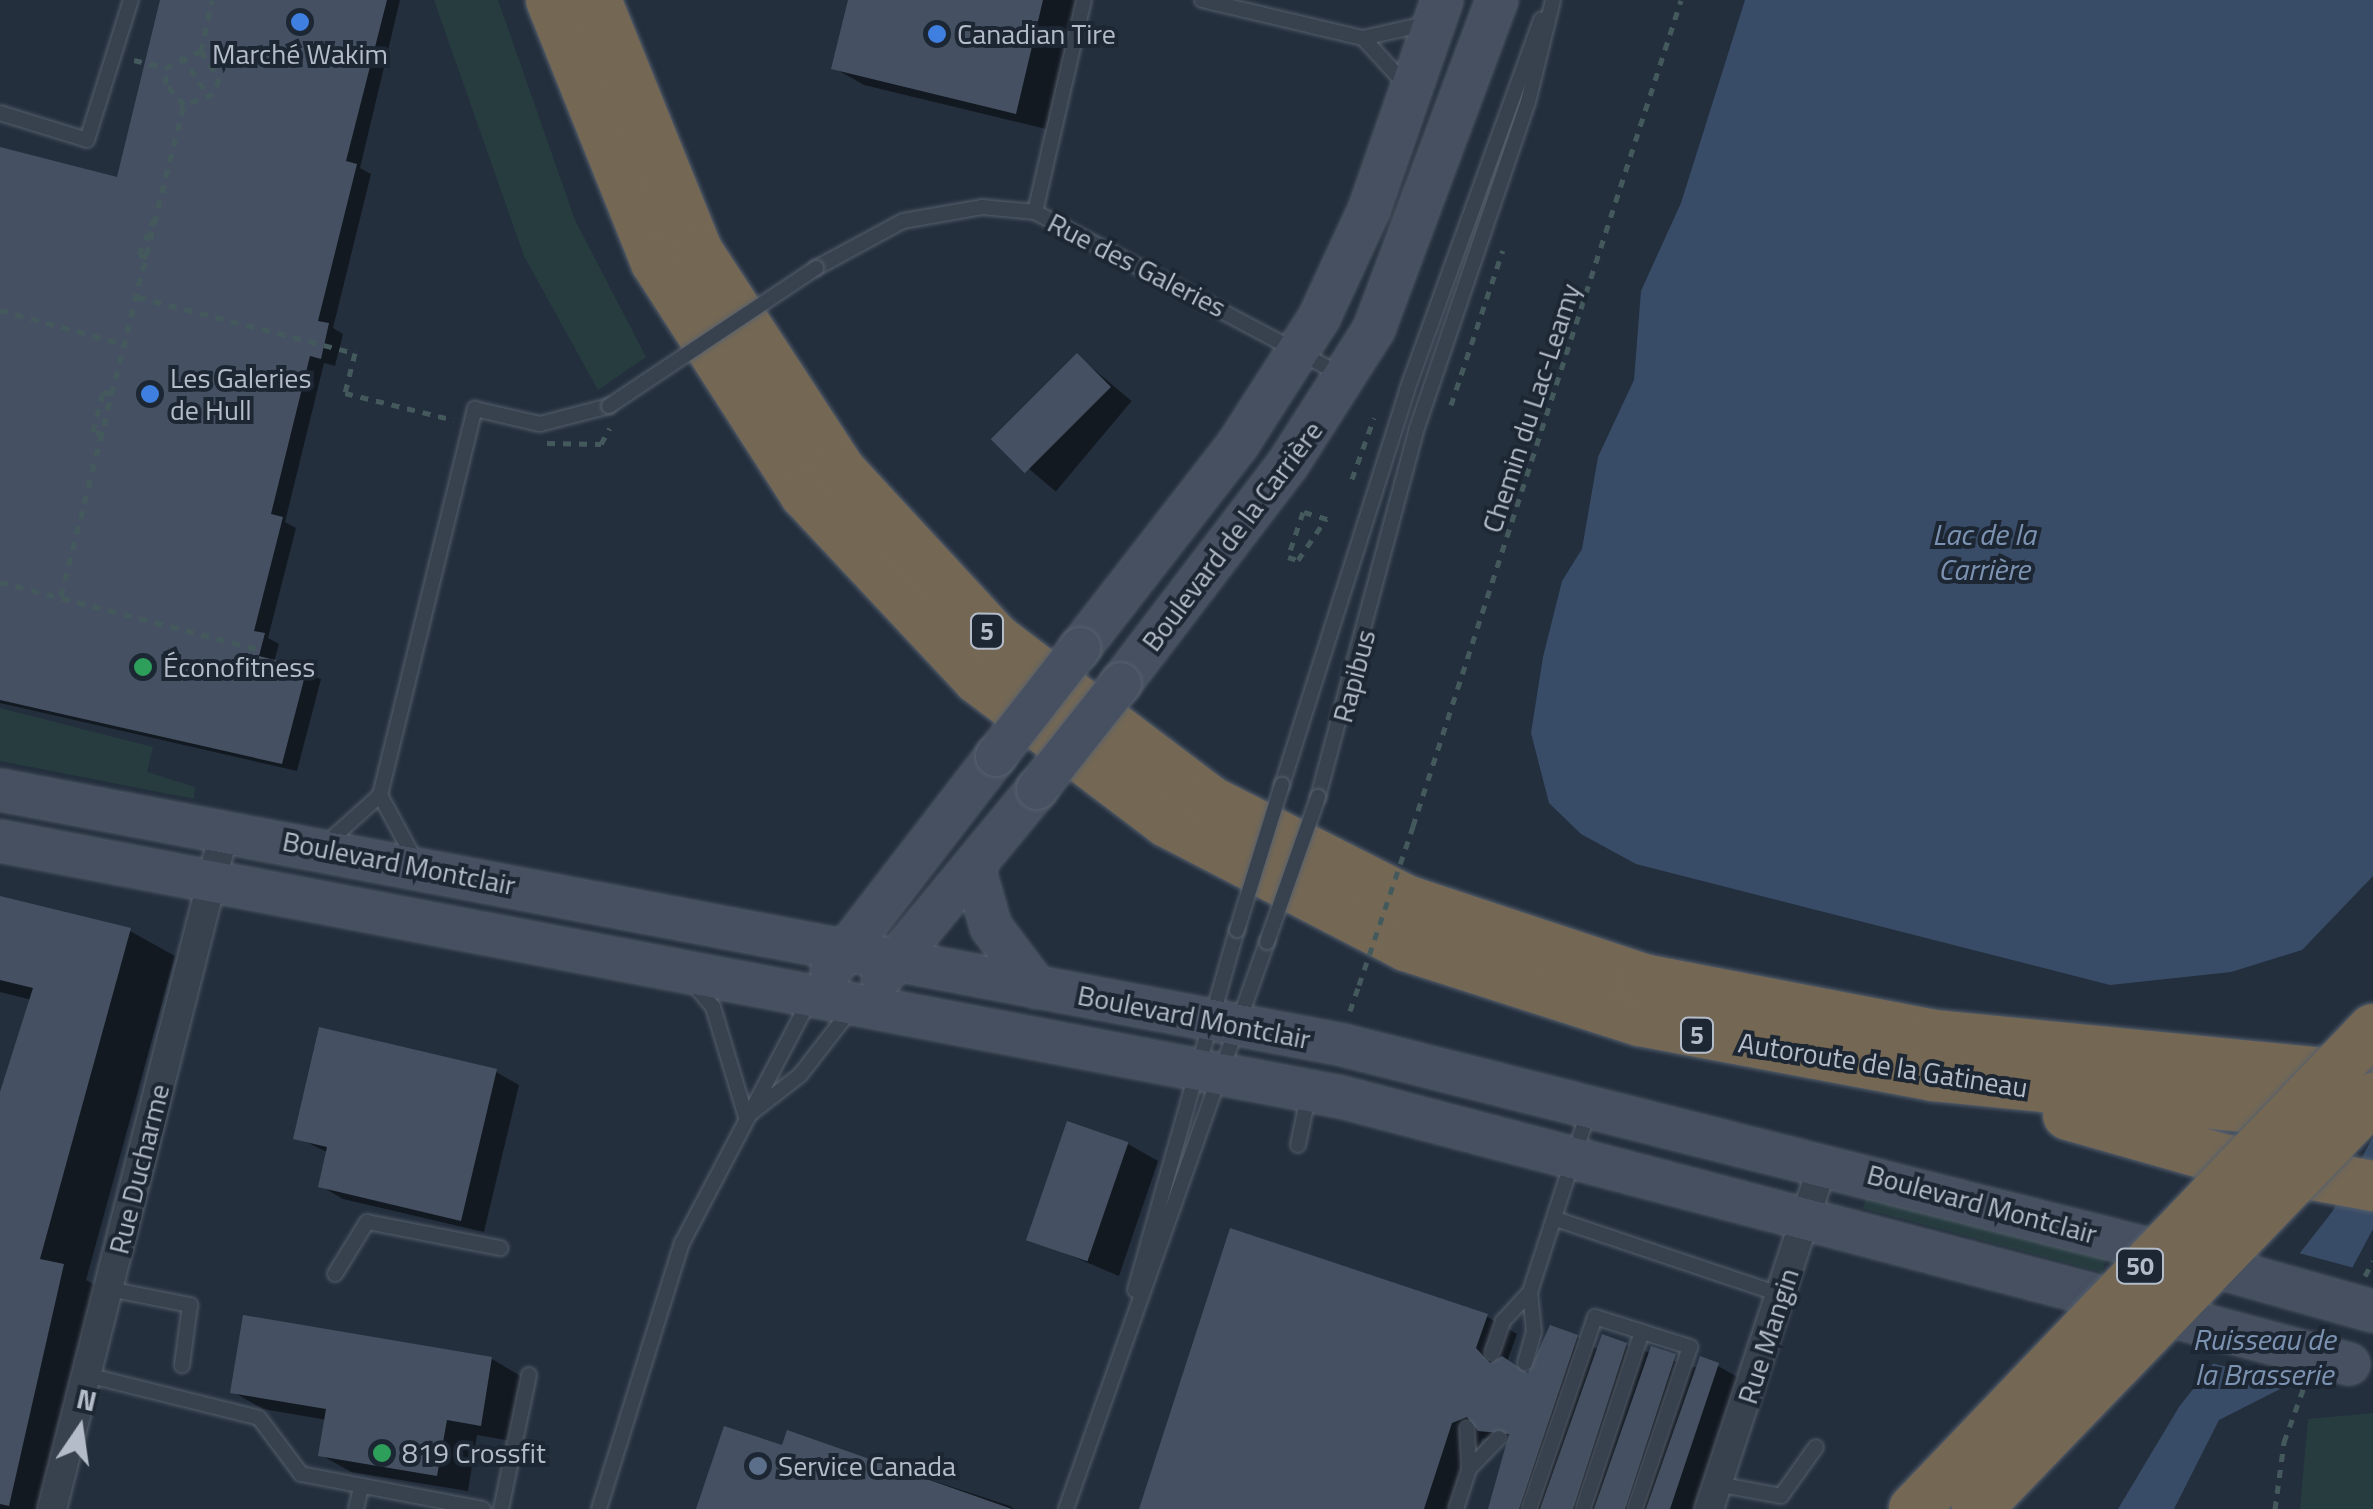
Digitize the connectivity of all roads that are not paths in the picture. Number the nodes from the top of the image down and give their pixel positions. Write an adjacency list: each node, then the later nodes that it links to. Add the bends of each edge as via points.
1 (131, 0): 11 (lane, via 87,140)
2 (551, 0): 32 (highway, Autoroute de la Gatineau / 5, via 636,223 740,403 881,584 1051,739 1200,843 1436,958 1678,1031)
3 (596, 0): 34 (highway, Autoroute de la Gatineau / 5, via 693,243 840,470 996,639 1210,800 1406,900 1643,979 1907,1032)
4 (1084, 0): 12 (lane)
5 (1202, 0): 9 (lane)
6 (1497, 0): 14 (main road, Boulevard de la Carrière, via 1404,264)
7 (1551, 0): 29 (lane, Rapibus, bridge, via 1478,179 1282,785 1237,930); 29 (lane, Rapibus, bridge, via 1528,102 1417,428 1318,797 1267,942)
8 (1438, 11): 9 (lane); 10 (main road, Boulevard de la Carrière)
9 (1364, 38): 10 (lane)
10 (1411, 90): 13 (main road, Boulevard de la Carrière, via 1353,250)
11 (0, 113)
12 (1035, 212): 13 (lane, Rue des Galeries); 16 (lane, Rue des Galeries, bridge, via 982,207 903,222 816,268 609,406 540,424 475,408)
13 (1300, 352): 14 (lane, Rue des Galeries); 23 (main road, Boulevard de la Carrière, bridge)
14 (1345, 377): 20 (main road, Boulevard de la Carrière, bridge, via 1121,683)
15 (0, 790): 17 (main road, Boulevard Montclair)
16 (380, 796): 19 (lane, via 344,835); 21 (lane, via 404,850)
17 (225, 830): 19 (main road, Boulevard Montclair); 22 (street, Rue Ducharme)
18 (0, 841): 22 (main road, Boulevard Montclair)
19 (319, 846): 21 (main road, Boulevard Montclair)
20 (974, 868): 24 (main road, Boulevard de la Carrière); 26 (main road, via 991,927)
21 (428, 870): 23 (main road, Boulevard Montclair)
22 (211, 886): 25 (main road, Boulevard Montclair); 46 (street, Rue Ducharme)
23 (843, 952): 24 (main road, Boulevard Montclair); 27 (main road, Boulevard de la Carrière)
24 (896, 962): 26 (main road, Boulevard Montclair); 28 (main road, Boulevard de la Carrière)
25 (688, 978): 27 (main road, Boulevard Montclair); 36 (lane, via 713,1007)
26 (1037, 988): 29 (main road, Boulevard Montclair)
27 (811, 998): 28 (main road, Boulevard Montclair); 36 (lane)
28 (854, 1005): 31 (main road, Boulevard Montclair); 36 (lane, via 800,1075)
29 (1225, 1021): 31 (lane, Rapibus); 31 (lane, Rapibus); 35 (main road, Boulevard Montclair)
30 (2373, 1029): 75 (highway, 50, bridge)
31 (1209, 1072): 33 (main road, Boulevard Montclair); 51 (lane, Rapibus); 51 (lane, Rapibus)
32 (1934, 1076): 34 (highway, Autoroute de la Gatineau / 5); 41 (highway, via 2282,1170)
33 (1309, 1091): 38 (lane); 39 (main road, Boulevard Montclair)
34 (2352, 1091): 37 (highway, Autoroute de la Gatineau / 5); 76 (highway, 50, bridge)
35 (1590, 1104): 39 (lane); 40 (main road, Boulevard Montclair)
36 (746, 1118): 69 (lane, via 663,1294)
37 (2373, 1119)
38 (1298, 1144)
39 (1576, 1156): 42 (main road, Boulevard Montclair); 43 (lane)
40 (1824, 1162): 42 (street, Rue Mangin); 49 (main road, Boulevard Montclair, bridge)
41 (2373, 1186)
42 (1806, 1216): 48 (street, Rue Mangin); 55 (main road, Boulevard Montclair, bridge)
43 (1556, 1219): 47 (lane); 48 (lane)
44 (500, 1248): 45 (lane, via 367,1222 353,1232)
45 (336, 1274)
46 (109, 1289): 54 (lane, via 190,1305); 57 (street, Rue Ducharme)
47 (1530, 1292): 52 (lane, via 1503,1321); 53 (lane, via 1534,1332)
48 (1782, 1295): 63 (street, Rue Mangin)
49 (2373, 1310)
50 (1642, 1332): 72 (lane, via 1595,1317); 73 (lane); 74 (lane, via 1690,1347)
51 (1122, 1342): 70 (lane, Rapibus)
52 (1492, 1353)
53 (1524, 1363)
54 (182, 1365)
55 (2361, 1367)
56 (529, 1375): 68 (lane)
57 (86, 1376): 62 (lane, via 259,1418 300,1474); 65 (street, Rue Ducharme)
58 (1467, 1428): 61 (lane)
59 (1499, 1438): 61 (lane)
60 (1816, 1447): 63 (lane, via 1781,1496)
61 (1470, 1468): 71 (lane)
62 (360, 1487): 64 (lane); 66 (lane)
63 (1713, 1497)
64 (427, 1504): 67 (lane)
65 (52, 1509)
66 (356, 1509)
67 (482, 1509)
68 (501, 1509)
69 (600, 1509)
70 (1066, 1509)
71 (1456, 1509)
72 (1529, 1509)
73 (1583, 1509)
74 (1635, 1509)
75 (1914, 1509)
76 (1977, 1509)

